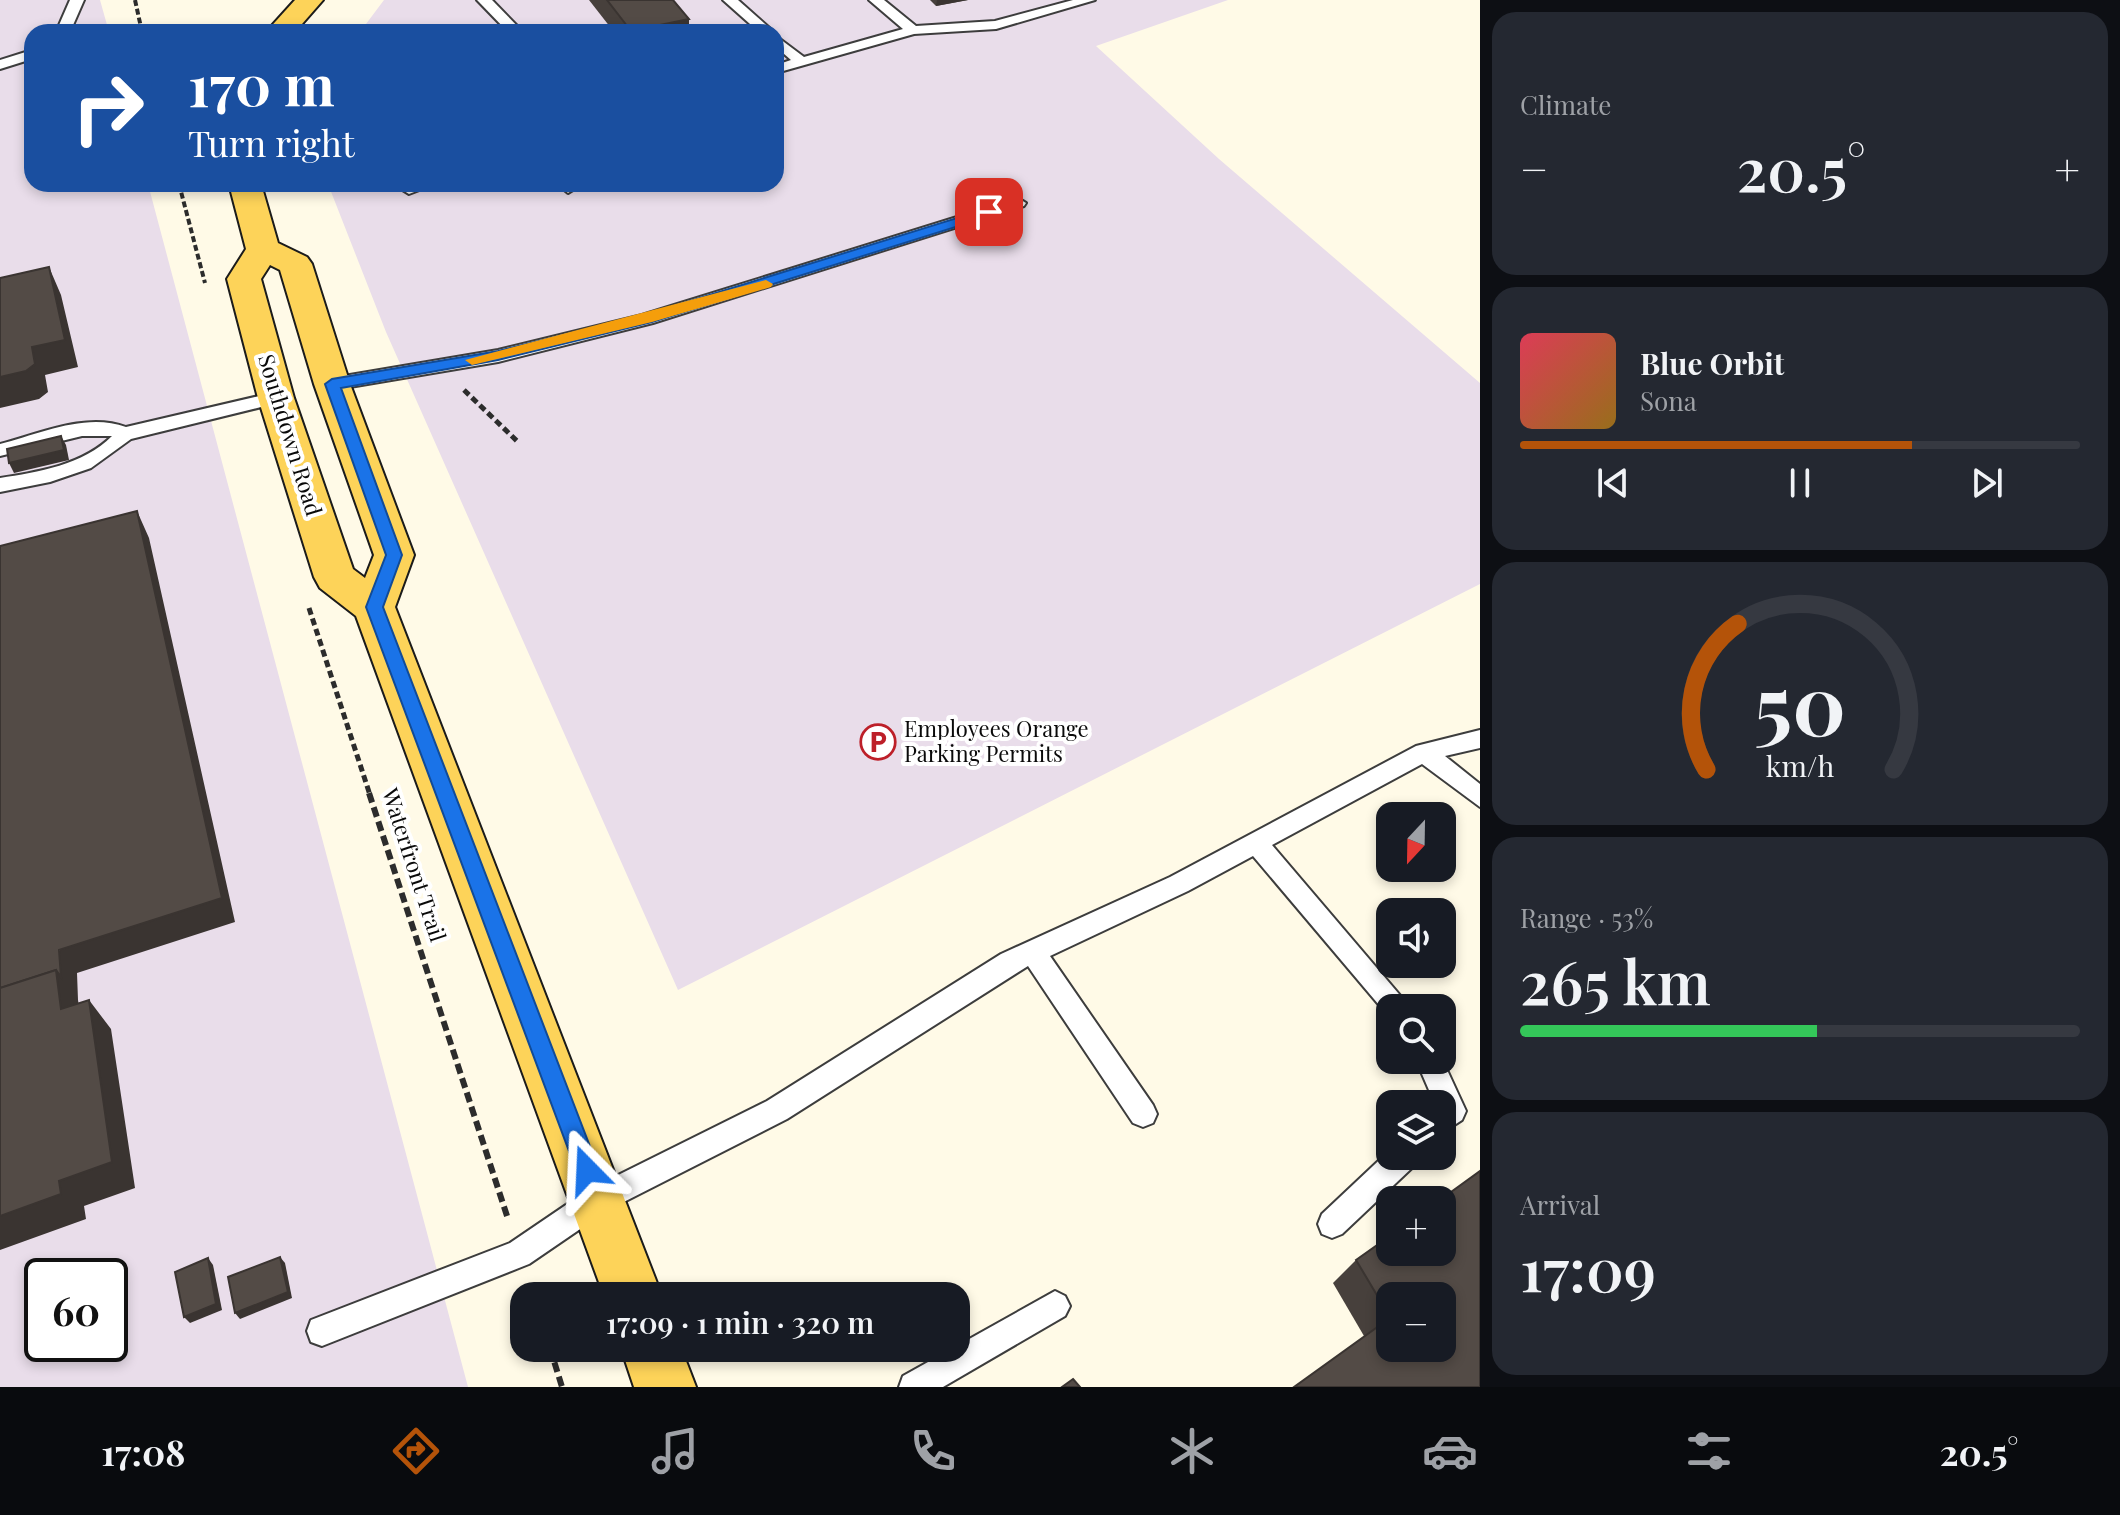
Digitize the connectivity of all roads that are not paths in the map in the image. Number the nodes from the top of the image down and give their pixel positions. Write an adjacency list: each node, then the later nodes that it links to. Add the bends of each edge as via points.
1 (77, 0): 7 (lane)
2 (310, 0): 8 (main road)
3 (484, 0): 9 (lane)
4 (730, 0): 10 (lane)
5 (876, 0): 11 (lane)
6 (1088, 0): 11 (lane, via 996,25)
7 (66, 24)
8 (288, 24)
9 (508, 24)
10 (758, 24)
11 (913, 30): 14 (lane)
12 (784, 47): 14 (lane)
13 (24, 57): 15 (lane)
14 (802, 62): 16 (lane)
15 (0, 65)
16 (784, 67)
17 (247, 192): 19 (main road)
18 (1018, 203): 20 (lane, via 647,319 498,356)
19 (263, 249): 20 (main road, via 295,264); 21 (main road, Southdown Road, via 244,279)
20 (332, 384): 21 (main road); 25 (main road, via 394,555)
21 (276, 398): 22 (lane); 25 (main road, Southdown Road, via 335,577)
22 (125, 434): 23 (lane, via 93,428); 24 (lane, via 89,461)
23 (0, 450)
24 (0, 485)
25 (374, 607): 34 (main road)
26 (1480, 739): 27 (lane)
27 (1424, 752): 28 (lane); 29 (lane)
28 (1480, 797)
29 (1256, 843): 30 (lane); 31 (lane)
30 (1033, 952): 32 (lane); 34 (lane, via 777,1110)
31 (1383, 994)
32 (1143, 1114)
33 (1389, 1170): 35 (lane)
34 (598, 1200): 36 (main road); 38 (lane, via 519,1254)
35 (1332, 1224)
36 (628, 1282)
37 (1055, 1306): 41 (lane)
38 (322, 1331)
39 (656, 1362): 40 (main road)
40 (665, 1387)
41 (914, 1387)

